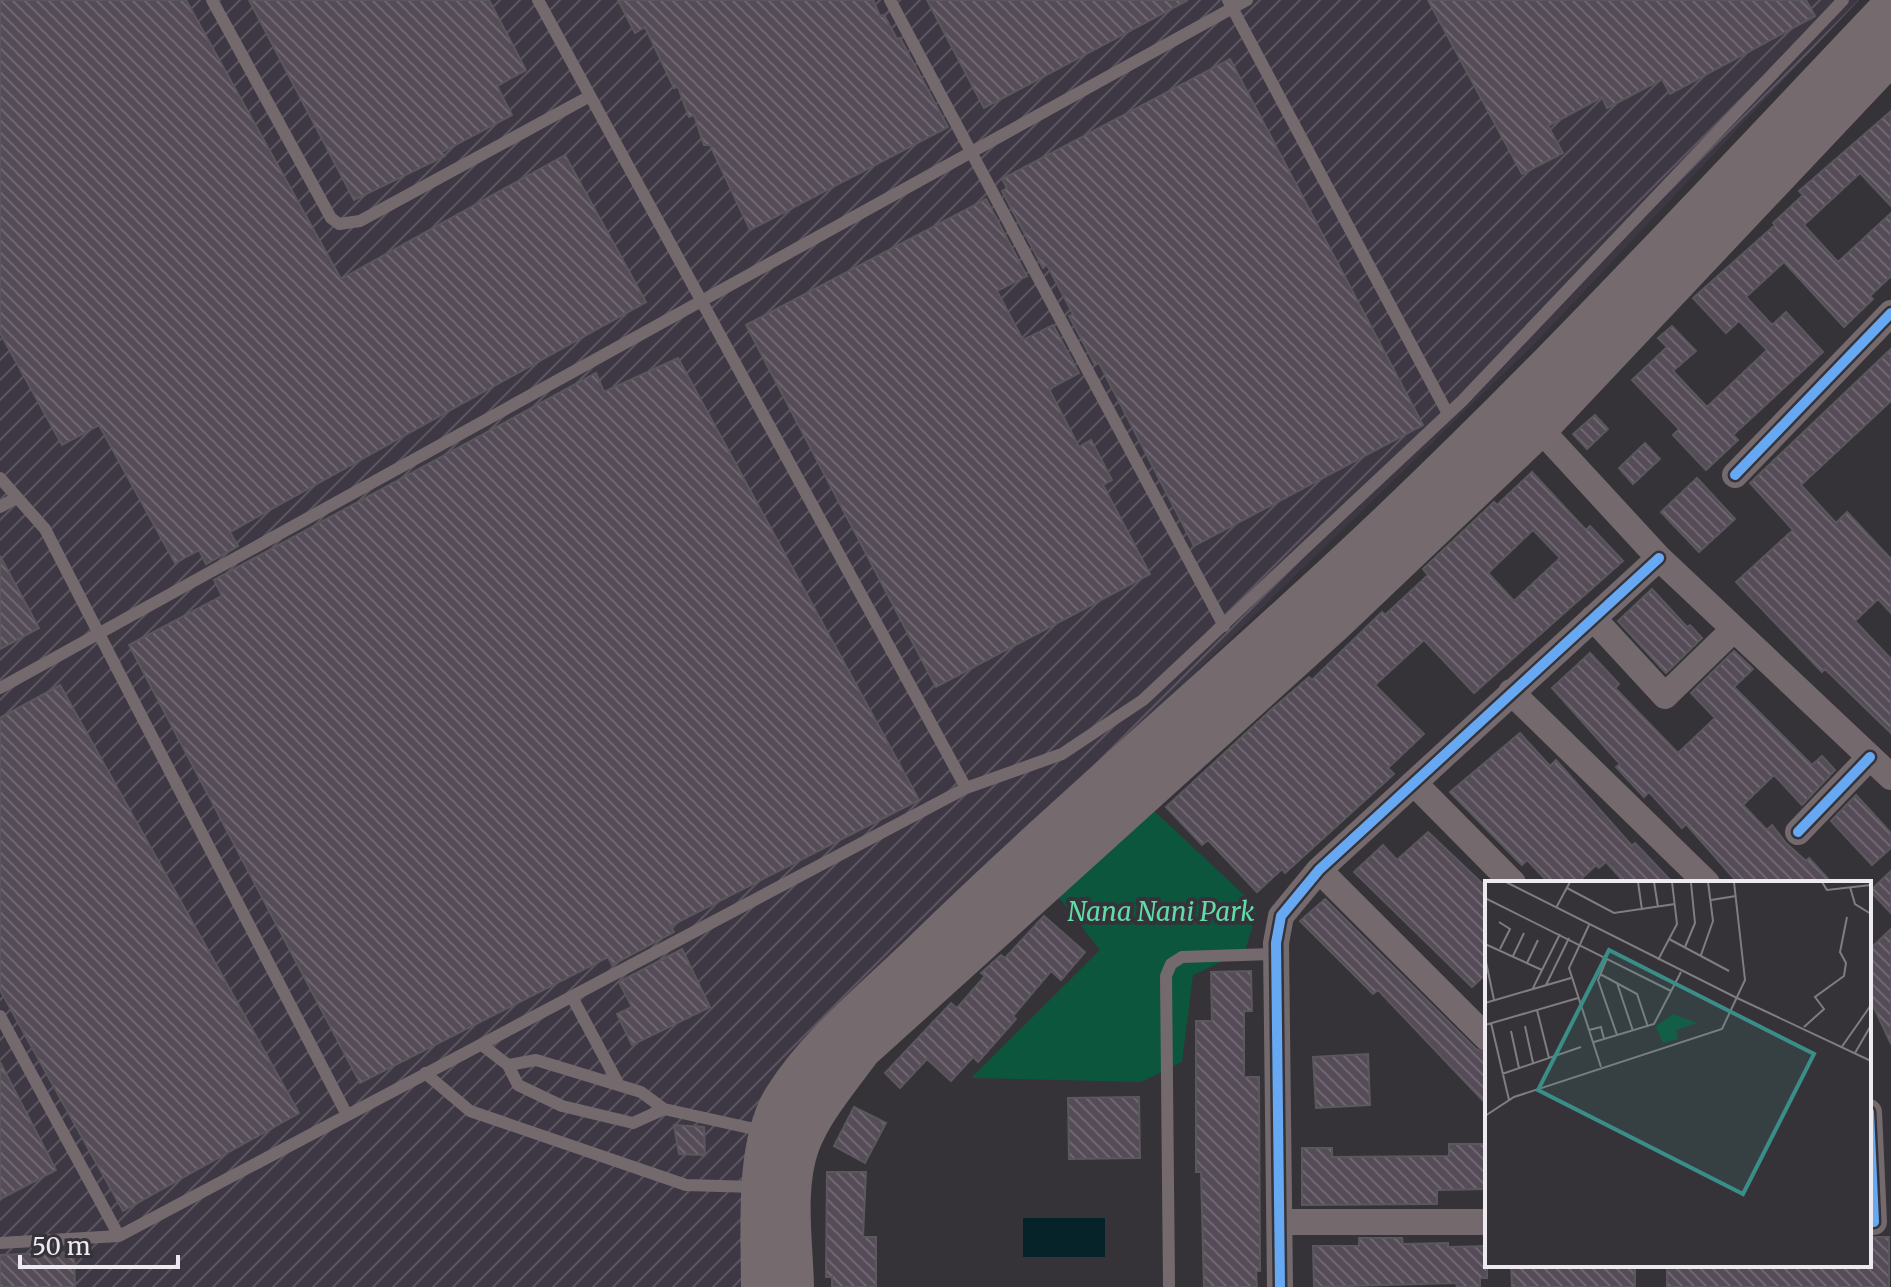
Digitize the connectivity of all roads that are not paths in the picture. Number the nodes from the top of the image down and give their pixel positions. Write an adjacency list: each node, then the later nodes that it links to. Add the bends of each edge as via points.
1 (212, 0): 9 (lane, via 331,218 339,224 360,221)
2 (538, 0): 9 (lane)
3 (890, 0): 10 (lane)
4 (1247, 0): 6 (lane)
5 (1843, 0): 13 (lane)
6 (1230, 4): 10 (lane); 13 (lane)
7 (1891, 7): 14 (main road)
8 (1891, 54): 14 (main road)
9 (590, 96): 11 (lane)
10 (972, 151): 11 (lane); 21 (lane)
11 (702, 302): 23 (lane); 29 (lane)
12 (1891, 313): 15 (street)
13 (1448, 414): 21 (lane)
14 (1527, 414): 19 (street); 45 (main road, via 1308,599 985,891 834,1038 783,1098)
15 (1735, 475)
16 (0, 478): 17 (lane)
17 (16, 498): 18 (lane); 23 (lane, via 45,529)
18 (0, 507)
19 (1659, 558): 20 (street); 22 (street)
20 (1593, 618): 22 (street, via 1665,696); 25 (street)
21 (1224, 626): 29 (lane, via 1110,725 1062,754)
22 (1734, 629): 26 (street)
23 (100, 633): 24 (lane); 43 (lane)
24 (0, 688)
25 (1511, 692): 28 (street); 33 (street)
26 (1870, 757): 27 (street); 30 (street)
27 (1891, 777)
28 (1414, 783): 31 (street); 32 (street)
29 (966, 788): 35 (lane)
30 (1798, 832)
31 (1319, 870): 34 (street, via 1281,916); 37 (street)
32 (1511, 881)
33 (1705, 881)
34 (1275, 954): 47 (street); 52 (lane, via 1182,957 1166,976)
35 (572, 997): 38 (lane); 41 (lane)
36 (0, 1016): 50 (lane)
37 (1485, 1036)
38 (482, 1045): 39 (lane); 40 (lane)
39 (508, 1065): 41 (lane, via 536,1060); 42 (lane, via 518,1085 562,1106 633,1123)
40 (425, 1073): 43 (lane); 46 (lane, via 470,1111 686,1185)
41 (619, 1085): 42 (lane, via 641,1092)
42 (664, 1109): 45 (lane)
43 (347, 1115): 50 (lane)
44 (1871, 1136): 49 (street)
45 (785, 1138): 46 (main road)
46 (777, 1190): 53 (main road); 54 (main road)
47 (1280, 1222): 48 (street); 55 (street)
48 (1485, 1222)
49 (1878, 1222)
50 (119, 1236): 51 (lane)
51 (0, 1243)
52 (1169, 1285)
53 (761, 1287)
54 (794, 1287)
55 (1280, 1287)

